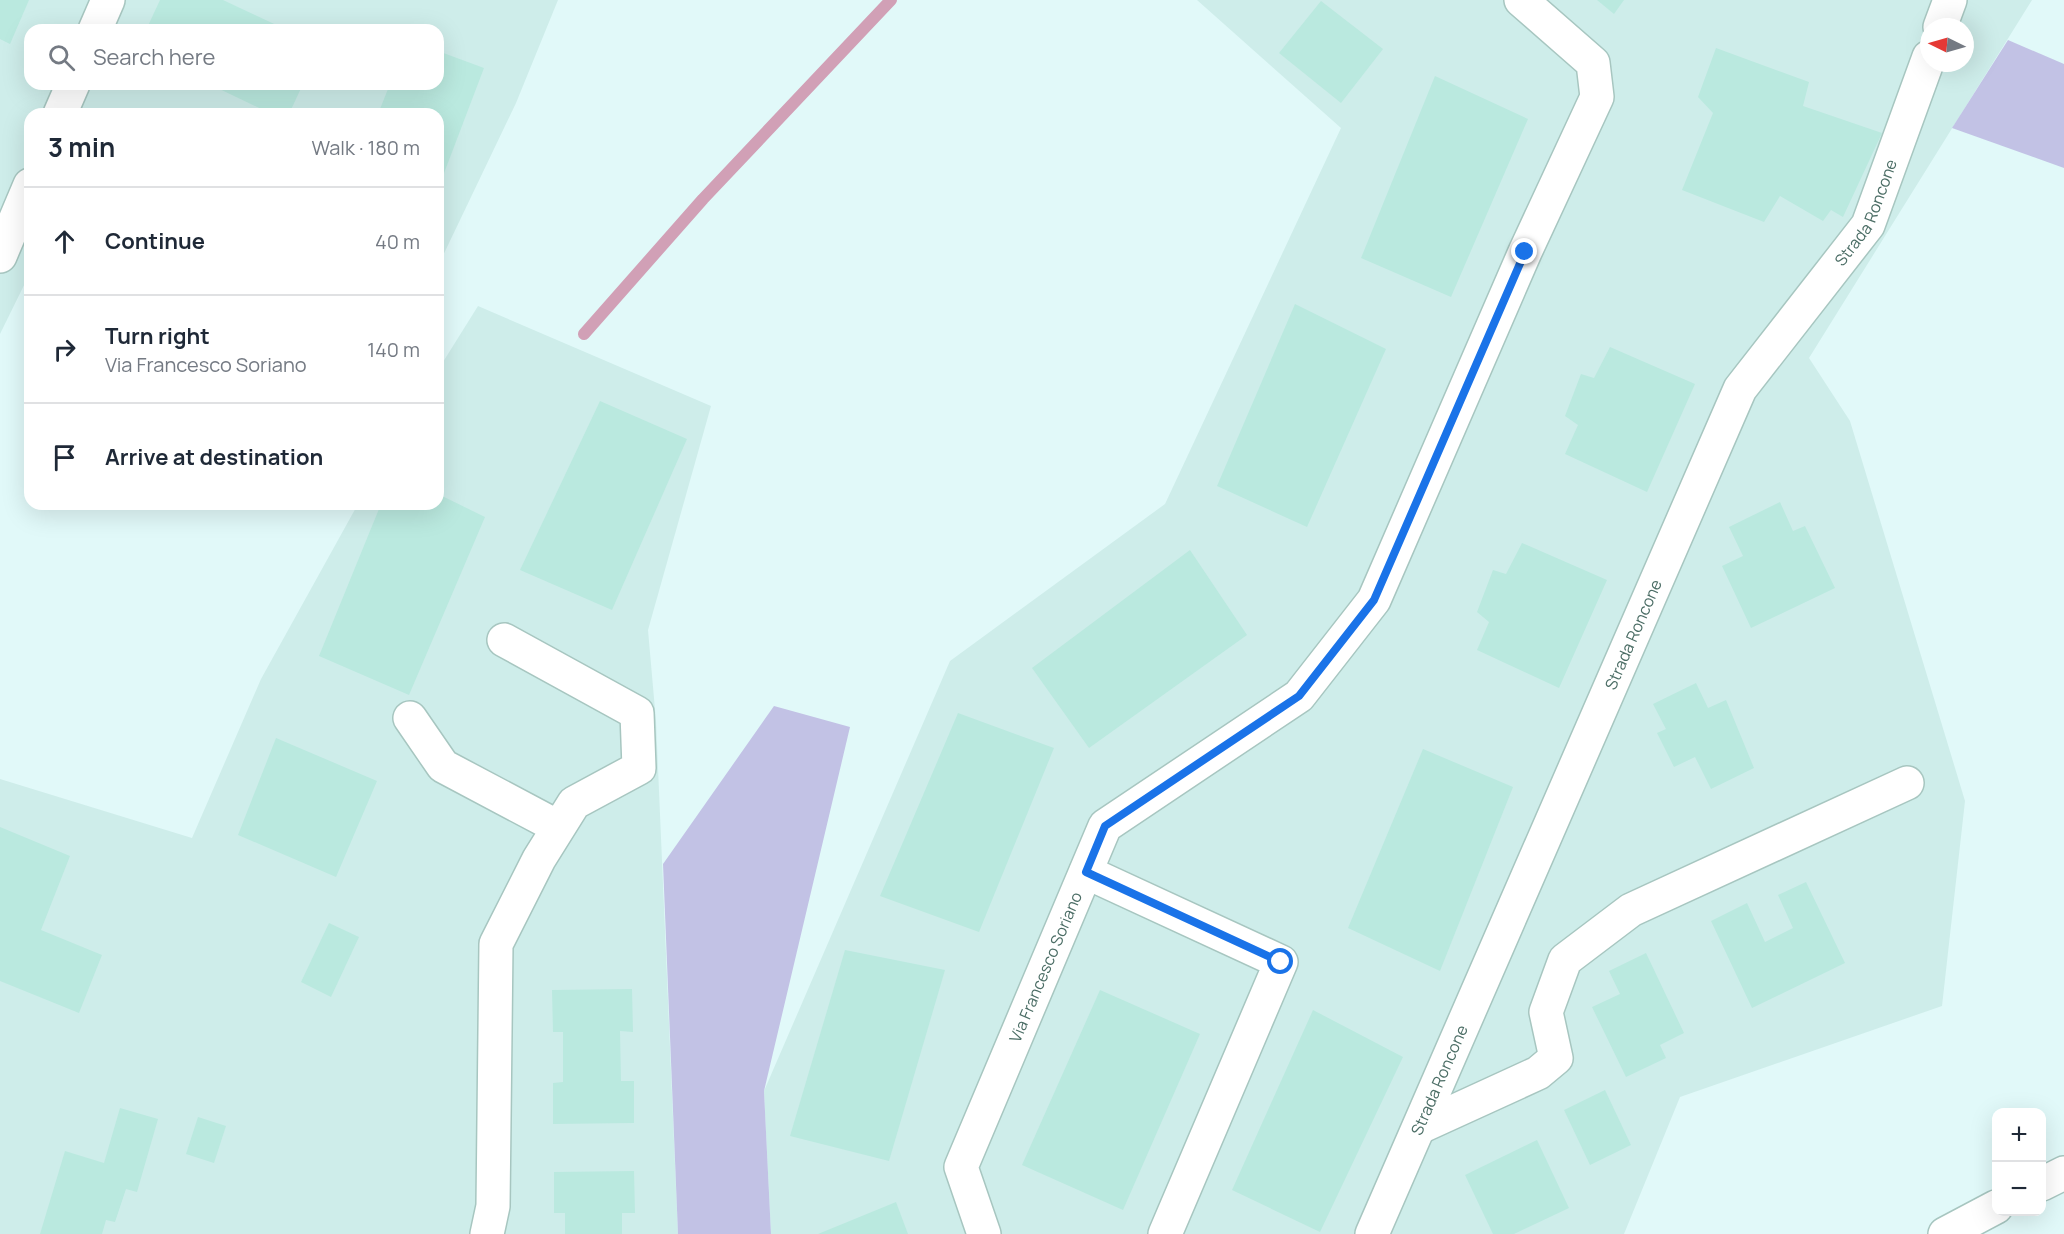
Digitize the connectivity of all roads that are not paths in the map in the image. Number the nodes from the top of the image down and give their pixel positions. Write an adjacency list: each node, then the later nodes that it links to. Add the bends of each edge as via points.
1 (108, 0): 5 (street)
2 (1521, 0): 15 (street, Via Francesco Soriano, via 1593,63 1597,97 1525,252 1374,600 1299,696 1105,826)
3 (1950, 0): 4 (street)
4 (1943, 18)
5 (98, 24)
6 (1924, 72): 16 (street, Strada Roncone, via 1868,225 1740,389)
7 (70, 90): 8 (street)
8 (63, 108)
9 (24, 199): 10 (street)
10 (0, 256)
11 (504, 640): 14 (street, via 637,713 639,768 574,803)
12 (410, 718): 14 (street, via 443,766)
13 (1906, 783): 16 (street, via 1631,910 1564,960 1546,1012 1556,1058 1538,1073)
14 (558, 827): 20 (street, via 496,944 493,1206)
15 (1086, 872): 21 (street, Via Francesco Soriano, via 961,1167); 22 (street, via 1281,962)
16 (1420, 1127): 23 (street, Strada Roncone)
17 (2064, 1173): 18 (street)
18 (2046, 1182)
19 (1992, 1209): 24 (street)
20 (487, 1234)
21 (984, 1234)
22 (1165, 1234)
23 (1372, 1234)
24 (1945, 1234)

